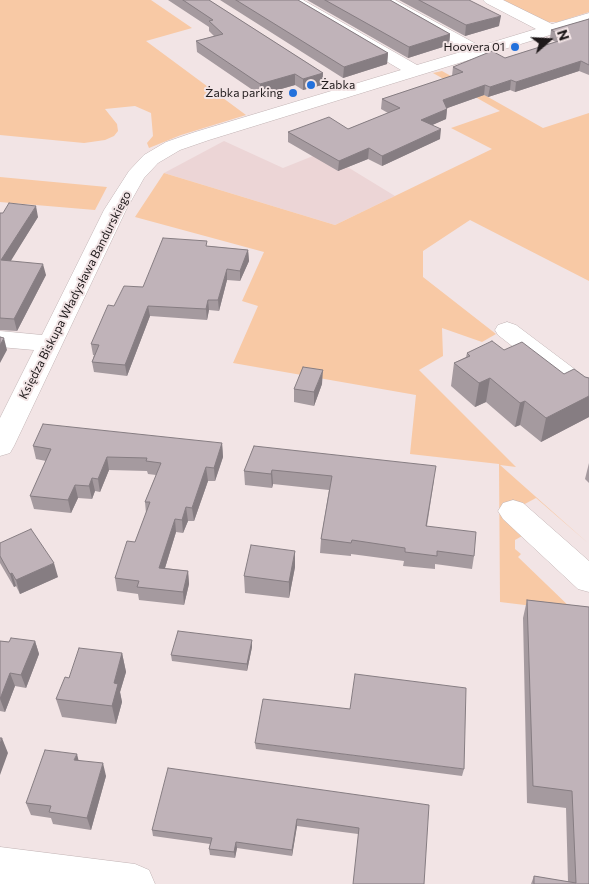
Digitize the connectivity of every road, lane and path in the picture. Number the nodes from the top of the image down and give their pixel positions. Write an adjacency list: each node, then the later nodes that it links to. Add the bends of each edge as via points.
1 (292, 0): 7 (street)
2 (383, 0): 6 (street)
3 (491, 0): 5 (street)
4 (589, 18): 5 (street, Księdza Biskupa Władysława Bandurskiego)
5 (551, 30): 6 (street, Księdza Biskupa Władysława Bandurskiego)
6 (479, 52): 7 (street, Księdza Biskupa Władysława Bandurskiego)
7 (415, 71): 10 (street, Księdza Biskupa Władysława Bandurskiego, via 341,87 166,149 145,164 115,210)
8 (506, 330): 11 (street)
9 (0, 339): 10 (street)
10 (50, 344): 12 (street, Księdza Biskupa Władysława Bandurskiego)
11 (589, 393)
12 (0, 446)
13 (514, 511): 14 (street)
14 (589, 580)
15 (0, 866): 16 (street)
16 (135, 884)

